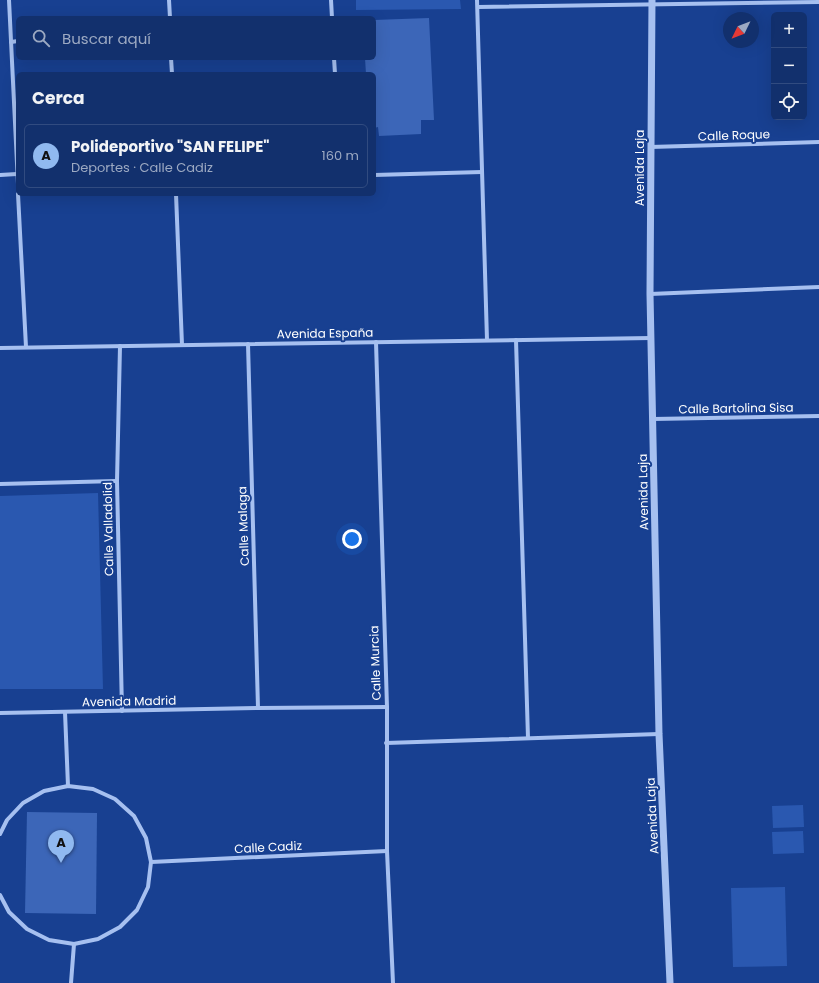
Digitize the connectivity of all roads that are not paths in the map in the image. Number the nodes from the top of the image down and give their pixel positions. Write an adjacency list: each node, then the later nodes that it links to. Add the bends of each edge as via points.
1 (9, 0): 12 (street)
2 (169, 0): 9 (street)
3 (331, 0): 10 (street)
4 (478, 0): 8 (street)
5 (802, 1): 6 (street); 7 (street)
6 (652, 2): 8 (street); 19 (street, Avenida Laja)
7 (819, 2)
8 (478, 7): 20 (street)
9 (170, 16)
10 (332, 16)
11 (16, 41): 12 (street)
12 (11, 42): 17 (street)
13 (171, 60): 15 (street)
14 (334, 60): 16 (street)
15 (172, 72)
16 (335, 72)
17 (16, 136)
18 (819, 142): 19 (street, Calle Roque)
19 (650, 147): 27 (street, Avenida Laja)
20 (482, 172): 23 (street); 29 (street)
21 (16, 174): 22 (street)
22 (0, 175)
23 (376, 176)
24 (18, 196): 35 (street)
25 (176, 196): 33 (street)
26 (819, 286): 27 (street)
27 (650, 294): 28 (street, Avenida Laja)
28 (651, 338): 30 (street, Avenida España); 38 (street, Avenida Laja)
29 (487, 340): 30 (street, Avenida España); 31 (street, Avenida España)
30 (516, 340): 47 (street)
31 (376, 342): 32 (street, Avenida España); 41 (street, Calle Murcia)
32 (248, 344): 33 (street, Avenida España); 42 (street, Calle Malaga)
33 (182, 345): 34 (street, Avenida España)
34 (120, 346): 35 (street, Avenida España); 39 (street, Calle Valladolid)
35 (26, 347): 36 (street, Avenida España)
36 (0, 348)
37 (819, 416): 38 (street, Calle Bartolina Sisa)
38 (653, 419): 46 (street, Avenida Laja)
39 (117, 481): 40 (street); 43 (street, Calle Valladolid)
40 (0, 484)
41 (386, 707): 42 (street, Avenida Madrid); 48 (street, Calle Murcia)
42 (258, 708): 43 (street, Avenida Madrid)
43 (122, 711): 44 (street, Avenida Madrid)
44 (65, 712): 45 (street, Avenida Madrid); 49 (street)
45 (0, 713)
46 (659, 734): 47 (street); 57 (street, Avenida Laja)
47 (528, 738): 48 (street)
48 (386, 743): 51 (street, Calle Murcia)
49 (68, 786): 50 (street, via 44,791 23,802 7,820); 52 (street, via 92,789 115,799 134,816 146,838)
50 (0, 834)
51 (387, 851): 52 (street, Calle Cadiz); 56 (street, Calle Murcia)
52 (151, 862): 54 (street, via 148,887 137,910 120,928 98,939)
53 (0, 895): 54 (street, via 9,912 27,929 49,940)
54 (74, 944): 55 (street)
55 (71, 983)
56 (393, 983)
57 (670, 983)

